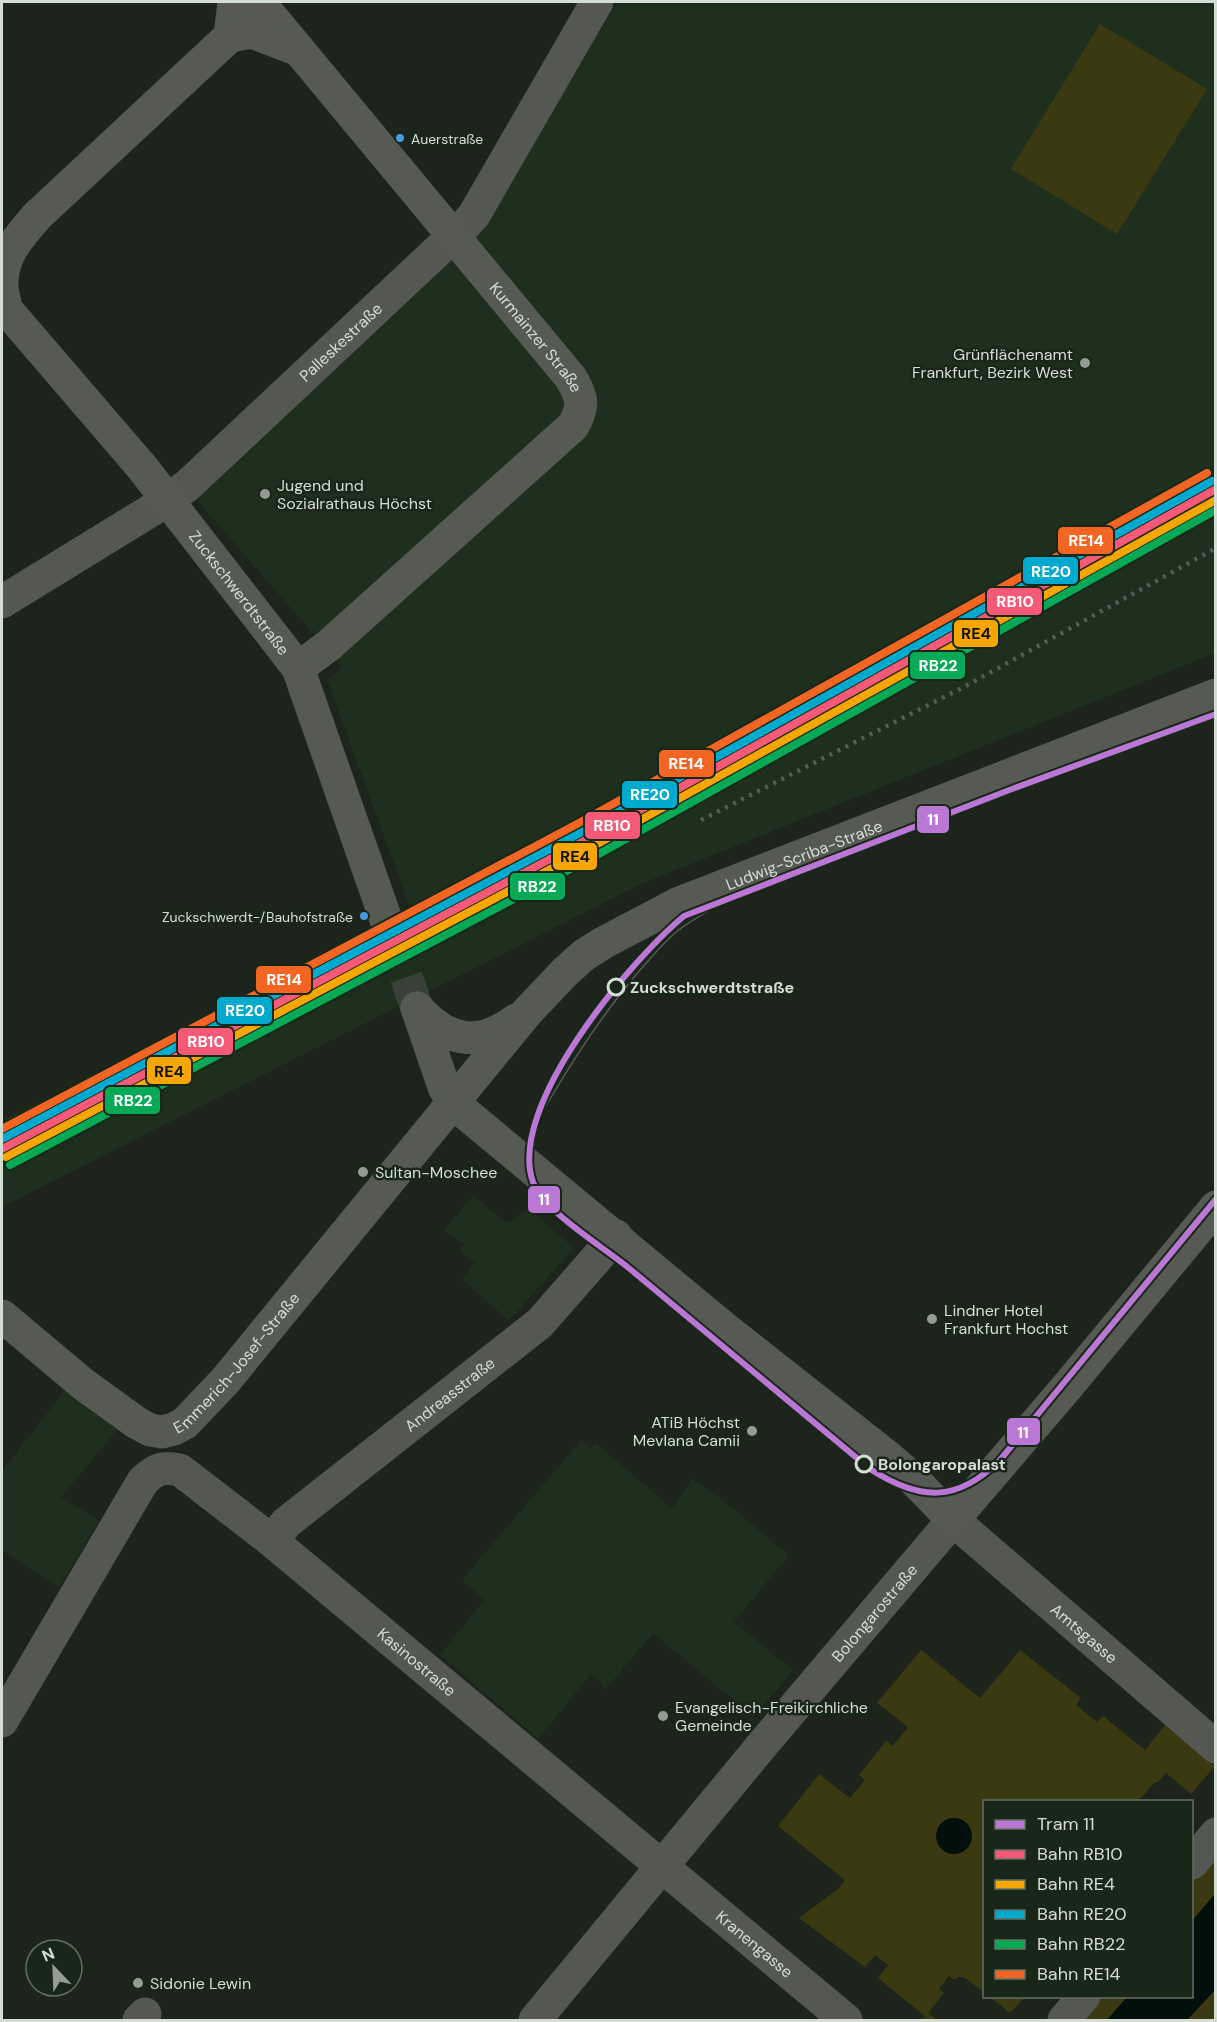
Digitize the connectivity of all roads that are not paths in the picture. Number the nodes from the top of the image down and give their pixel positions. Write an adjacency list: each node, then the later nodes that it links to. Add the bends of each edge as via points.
1 (234, 2): 4 (main road)
2 (260, 2): 5 (main road, Kurmainzer Straße)
3 (597, 2): 6 (street, Palleskestraße, via 474,215)
4 (230, 36): 5 (main road, via 252,32); 7 (main road)
5 (299, 50): 6 (main road, Kurmainzer Straße)
6 (453, 235): 9 (street, Palleskestraße); 11 (main road, Kurmainzer Straße, via 571,378 582,402 580,413 573,426 328,646)
7 (8, 246): 8 (main road, via 2,282)
8 (4, 308): 9 (main road, Zuckschwerdtstraße)
9 (168, 500): 10 (street, Palleskestraße); 11 (main road, Zuckschwerdtstraße)
10 (2, 602)
11 (298, 668): 13 (main road, Zuckschwerdtstraße)
12 (1215, 695): 14 (main road, Ludwig-Scriba-Straße, via 677,904 584,955)
13 (390, 931)
14 (527, 1012): 15 (main road, Ludwig-Scriba-Straße); 15 (main road, via 501,1030 463,1039 440,1030 417,1008)
15 (453, 1103): 17 (main road); 19 (main road, Emmerich-Josef-Straße, via 225,1381 185,1423)
16 (1215, 1207): 21 (main road, Bolongarostraße)
17 (616, 1236): 21 (main road, via 723,1327 888,1457); 22 (street, Andreasstraße, via 540,1323 286,1523)
18 (2, 1316): 19 (main road, via 136,1423)
19 (162, 1432): 20 (street, Emmerich-Josef-Straße)
20 (166, 1467): 22 (street, Kasinostraße, via 180,1470); 23 (street, via 143,1481)
21 (953, 1520): 24 (street, Amtsgasse); 27 (street, Bolongarostraße)
22 (272, 1541): 27 (street, Kasinostraße)
23 (2, 1722)
24 (1215, 1747)
25 (1215, 1834): 26 (street)
26 (1193, 1861)
27 (661, 1867): 29 (street, Bolongarostraße); 30 (street, Kranengasse)
28 (1082, 1998): 31 (street)
29 (535, 2020)
30 (846, 2020)
31 (1064, 2020)

